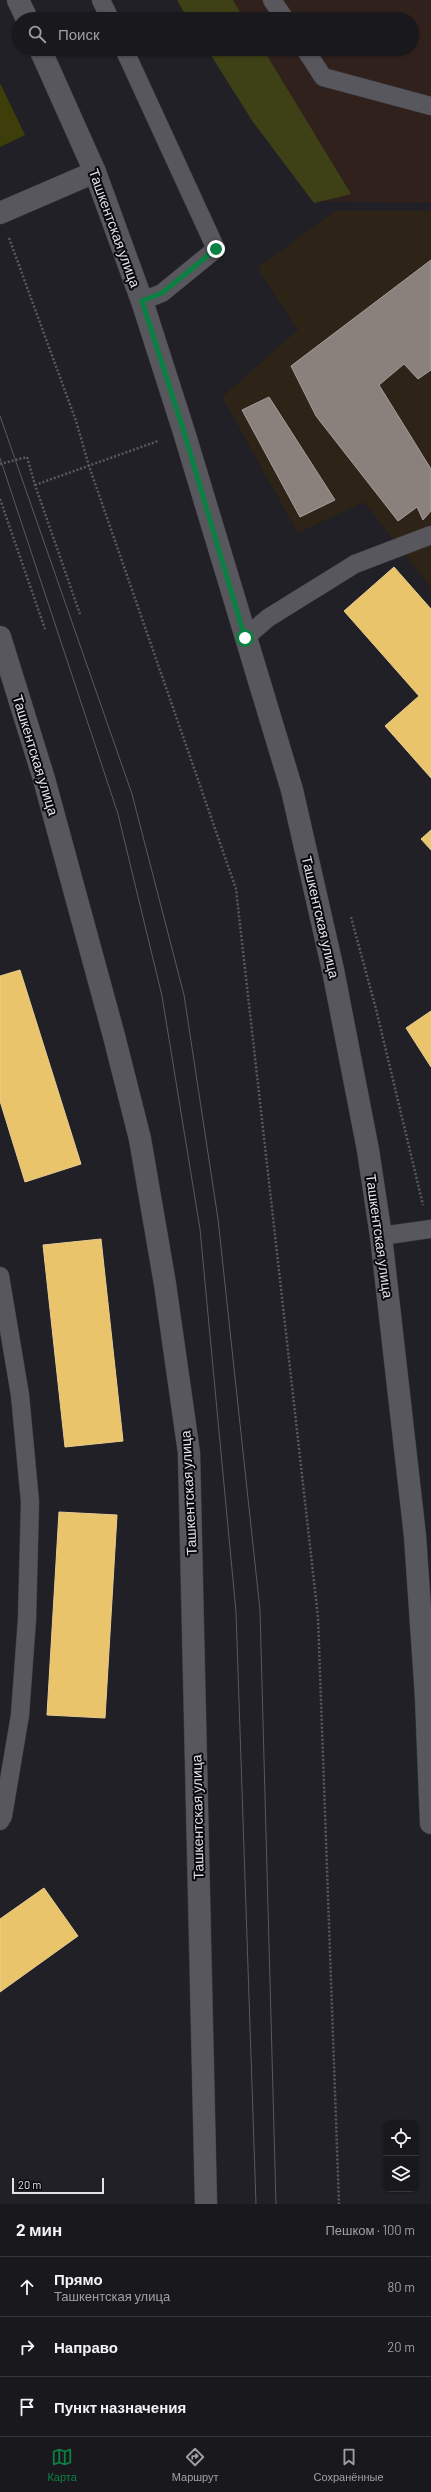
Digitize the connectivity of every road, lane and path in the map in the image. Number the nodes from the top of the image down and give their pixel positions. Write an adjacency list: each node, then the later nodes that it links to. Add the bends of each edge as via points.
1 (18, 0): 4 (main road)
2 (101, 0): 5 (lane)
3 (272, 0): 6 (lane)
4 (24, 12)
5 (107, 12)
6 (280, 12)
7 (43, 56): 11 (main road, Ташкентская улица)
8 (127, 56): 14 (lane, via 216,249 162,293)
9 (310, 56): 10 (lane, via 323,77)
10 (431, 106)
11 (95, 172): 12 (main road); 14 (main road, Ташкентская улица)
12 (0, 213)
13 (9, 236): 17 (path, via 76,421)
14 (142, 301): 15 (main road, Ташкентская улица)
15 (184, 432): 17 (path); 24 (main road, Ташкентская улица)
16 (0, 464): 18 (path, via 27,457)
17 (89, 466): 18 (path); 31 (path, via 236,889 318,1617)
18 (35, 486): 21 (path)
19 (0, 499): 22 (path)
20 (431, 535): 24 (lane, via 355,564 268,618)
21 (80, 614)
22 (45, 629)
23 (0, 637): 30 (main road, Ташкентская улица, via 44,779 140,1139 165,1284 189,1453)
24 (245, 638): 26 (main road, Ташкентская улица, via 292,790 330,955 368,1150)
25 (431, 1229): 26 (lane)
26 (381, 1236): 29 (main road, Ташкентская улица, via 415,1536 426,1697)
27 (0, 1276): 28 (lane, via 20,1395 30,1502 27,1619 20,1715 3,1816)
28 (0, 1821)
29 (431, 1823)
30 (206, 2204)
31 (340, 2204)

